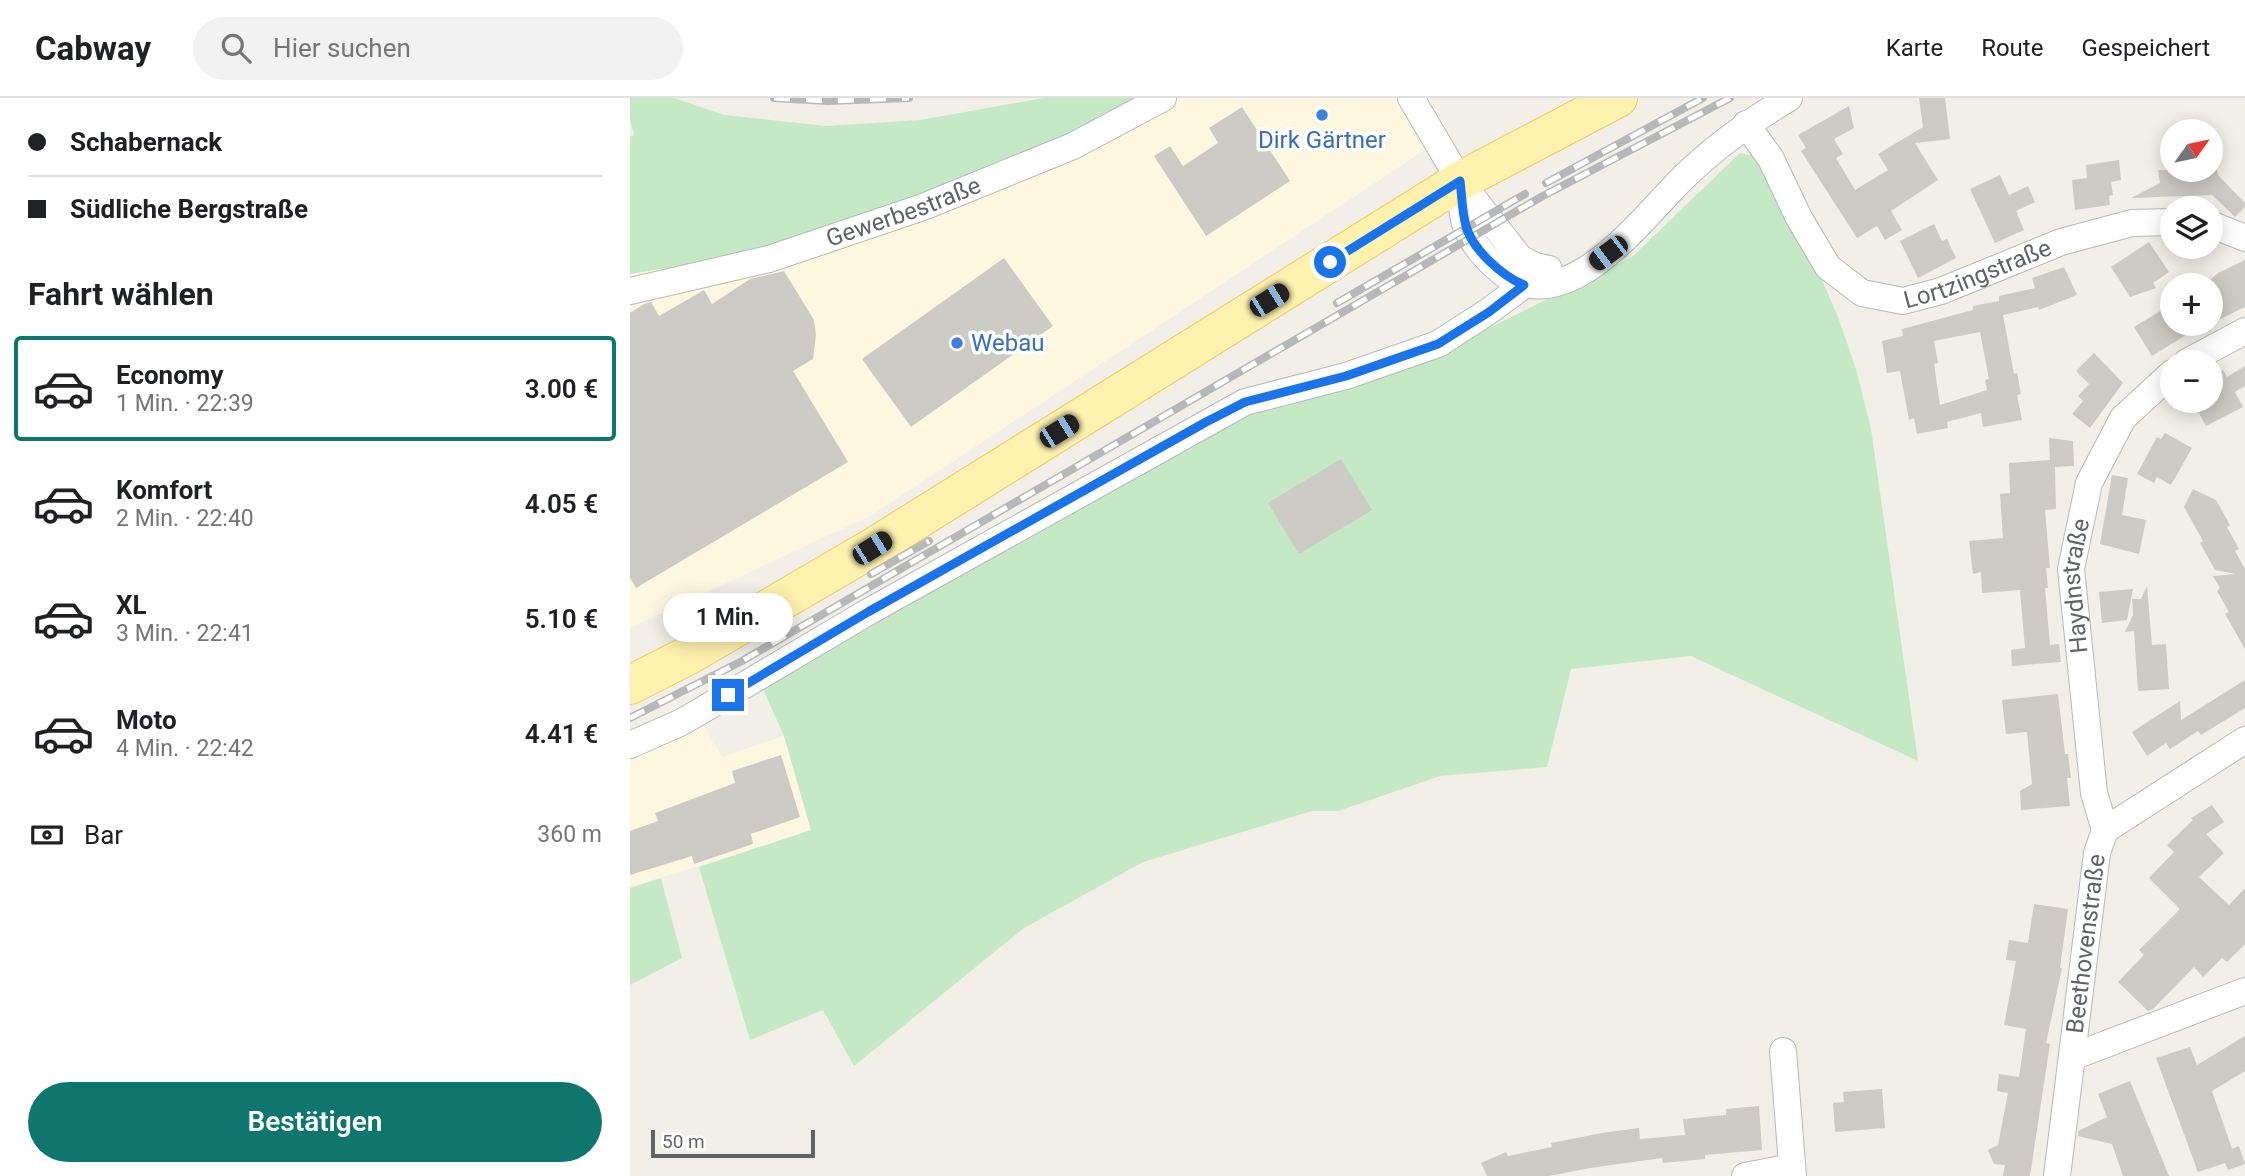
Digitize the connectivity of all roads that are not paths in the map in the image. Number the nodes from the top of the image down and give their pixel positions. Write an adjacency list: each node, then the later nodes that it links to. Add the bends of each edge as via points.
1 (1163, 98): 11 (street, Gewerbestraße, via 1073,146 923,207 769,260)
2 (1411, 98): 6 (street)
3 (1618, 98): 6 (main road)
4 (1789, 98): 5 (street)
5 (1746, 124): 7 (street, Lortzingstraße, via 1771,159 1828,267 1862,293 1903,301 2061,242 2132,223); 10 (street, via 1682,178 1624,241 1576,275)
6 (1460, 181): 10 (street); 15 (main road, via 872,548)
7 (2160, 222)
8 (2223, 229): 9 (street)
9 (2245, 238)
10 (1529, 275): 17 (street, via 1489,312 1438,344 1346,376 1245,402 1206,422 682,722)
11 (630, 291)
12 (2245, 331): 13 (street)
13 (2210, 350)
14 (2160, 384): 18 (street, Haydnstraße, via 2123,418 2089,483 2071,569 2094,793)
15 (630, 685)
16 (2245, 740): 18 (street)
17 (630, 745)
18 (2105, 830): 21 (street, Beethovenstraße, via 2097,853)
19 (2245, 991): 21 (street, Beethovenstraße)
20 (1783, 1051): 22 (street)
21 (2072, 1057): 24 (street, Beethovenstraße)
22 (1792, 1172): 23 (street)
23 (1745, 1176)
24 (2057, 1176)

